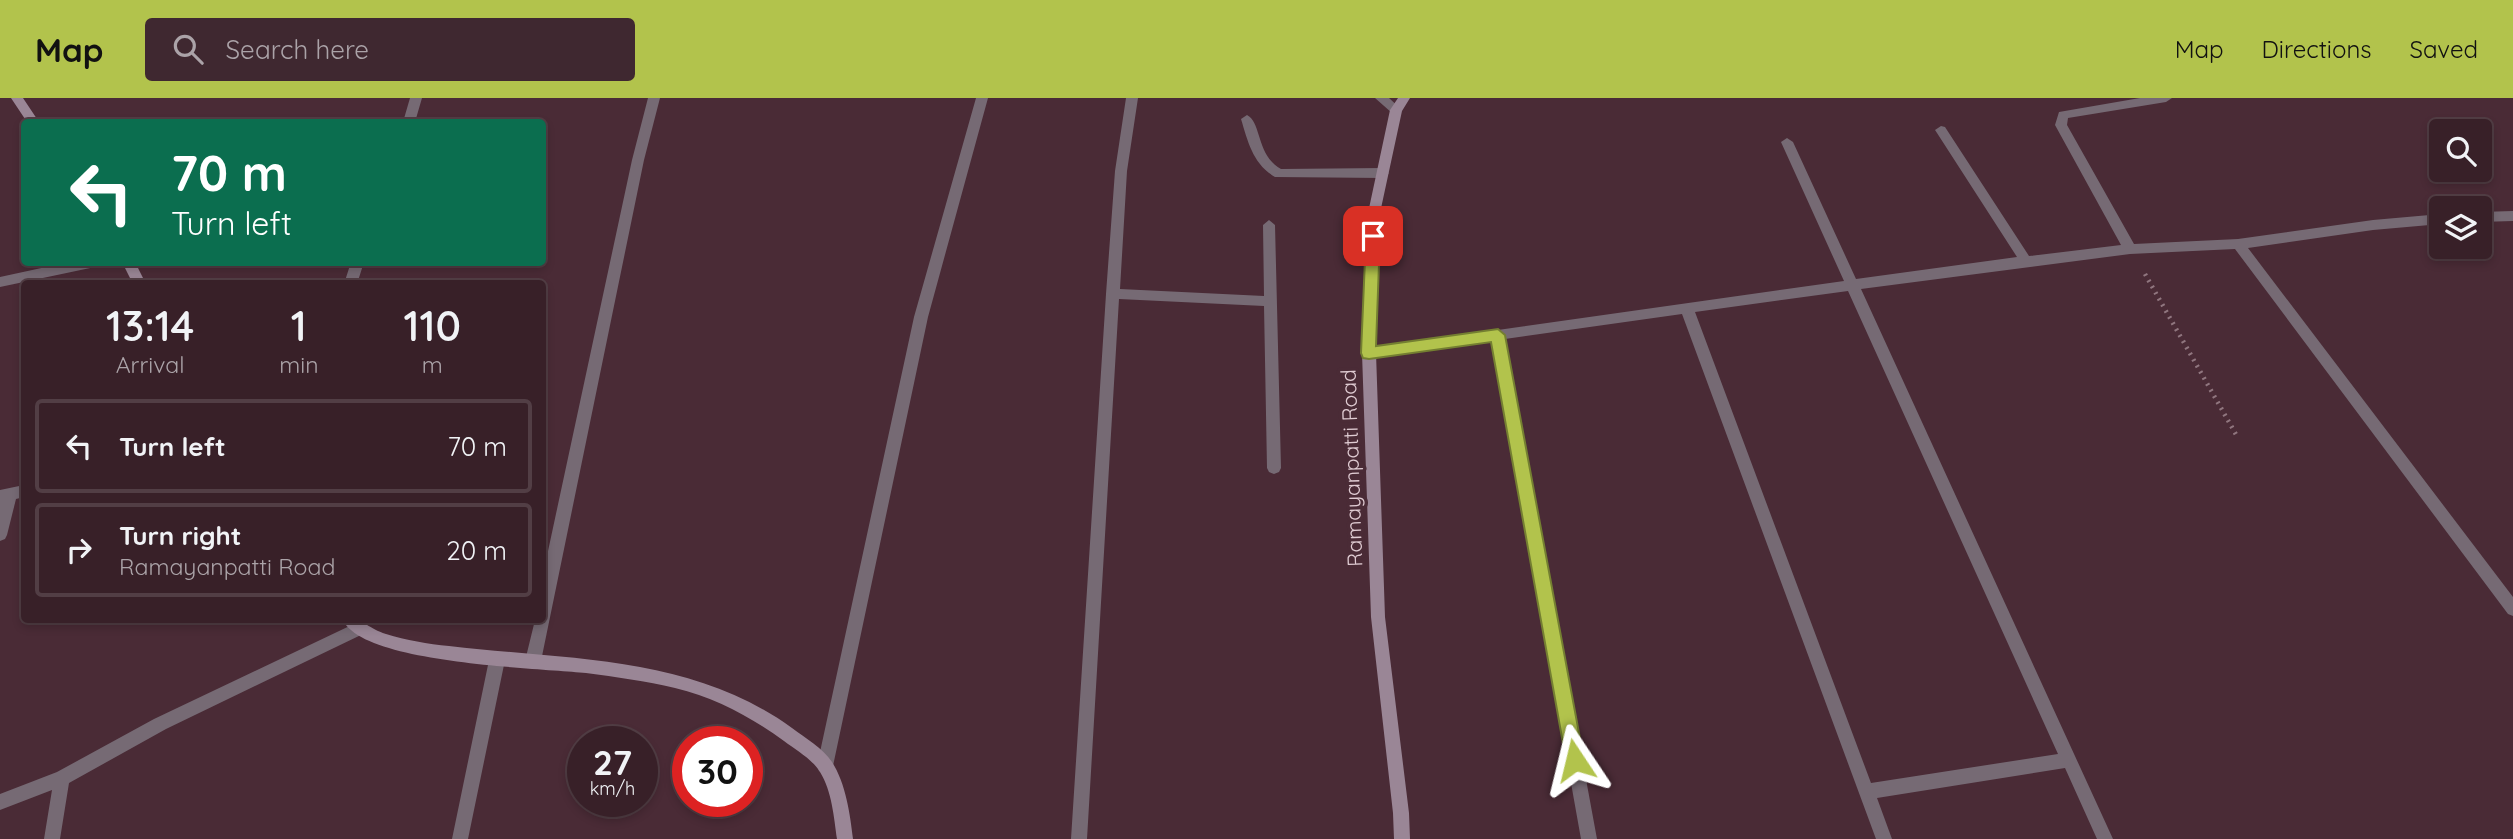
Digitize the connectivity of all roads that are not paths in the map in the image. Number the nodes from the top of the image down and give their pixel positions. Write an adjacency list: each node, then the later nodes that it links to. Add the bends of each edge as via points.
1 (17, 98): 9 (main road)
2 (416, 98): 10 (street)
3 (654, 98): 33 (street)
4 (982, 98): 40 (street, via 921,317)
5 (1132, 98): 25 (street, via 1121,171)
6 (1381, 98): 8 (street)
7 (2165, 98): 20 (street, via 2063,115 2061,125)
8 (1400, 104): 14 (main road, Ramayanpatti Road)
9 (31, 119)
10 (410, 119)
11 (1247, 119): 14 (street, via 1265,168 1279,174)
12 (1941, 130): 21 (street)
13 (1787, 142): 24 (street)
14 (1382, 173): 29 (main road, Ramayanpatti Road, via 1374,213)
15 (2513, 216): 16 (street)
16 (2492, 217)
17 (2429, 220): 19 (street)
18 (1269, 225): 26 (street)
19 (2238, 244): 20 (street); 34 (street)
20 (2130, 249): 21 (street)
21 (2026, 261): 24 (street)
22 (76, 266): 23 (street)
23 (0, 282)
24 (1851, 285): 27 (street); 39 (street)
25 (1112, 294): 26 (street); 47 (street)
26 (1270, 301): 30 (street)
27 (1687, 309): 28 (street); 42 (street)
28 (1498, 335): 29 (street); 49 (street)
29 (1369, 353): 48 (main road, Ramayanpatti Road, via 1378,617)
30 (1274, 468)
31 (12, 494): 32 (street)
32 (0, 535)
33 (546, 599)
34 (2513, 609)
35 (541, 623): 38 (street)
36 (354, 624): 37 (main road, via 411,648); 41 (street)
37 (497, 660): 38 (main road); 45 (street)
38 (533, 661): 40 (main road, via 637,673 725,696 781,726)
39 (2069, 760): 42 (street); 51 (street)
40 (825, 766): 46 (main road)
41 (62, 778): 43 (street); 44 (street)
42 (1867, 792): 50 (street)
43 (0, 802)
44 (52, 839)
45 (460, 839)
46 (845, 839)
47 (1079, 839)
48 (1402, 839)
49 (1589, 839)
50 (1884, 839)
51 (2105, 839)

